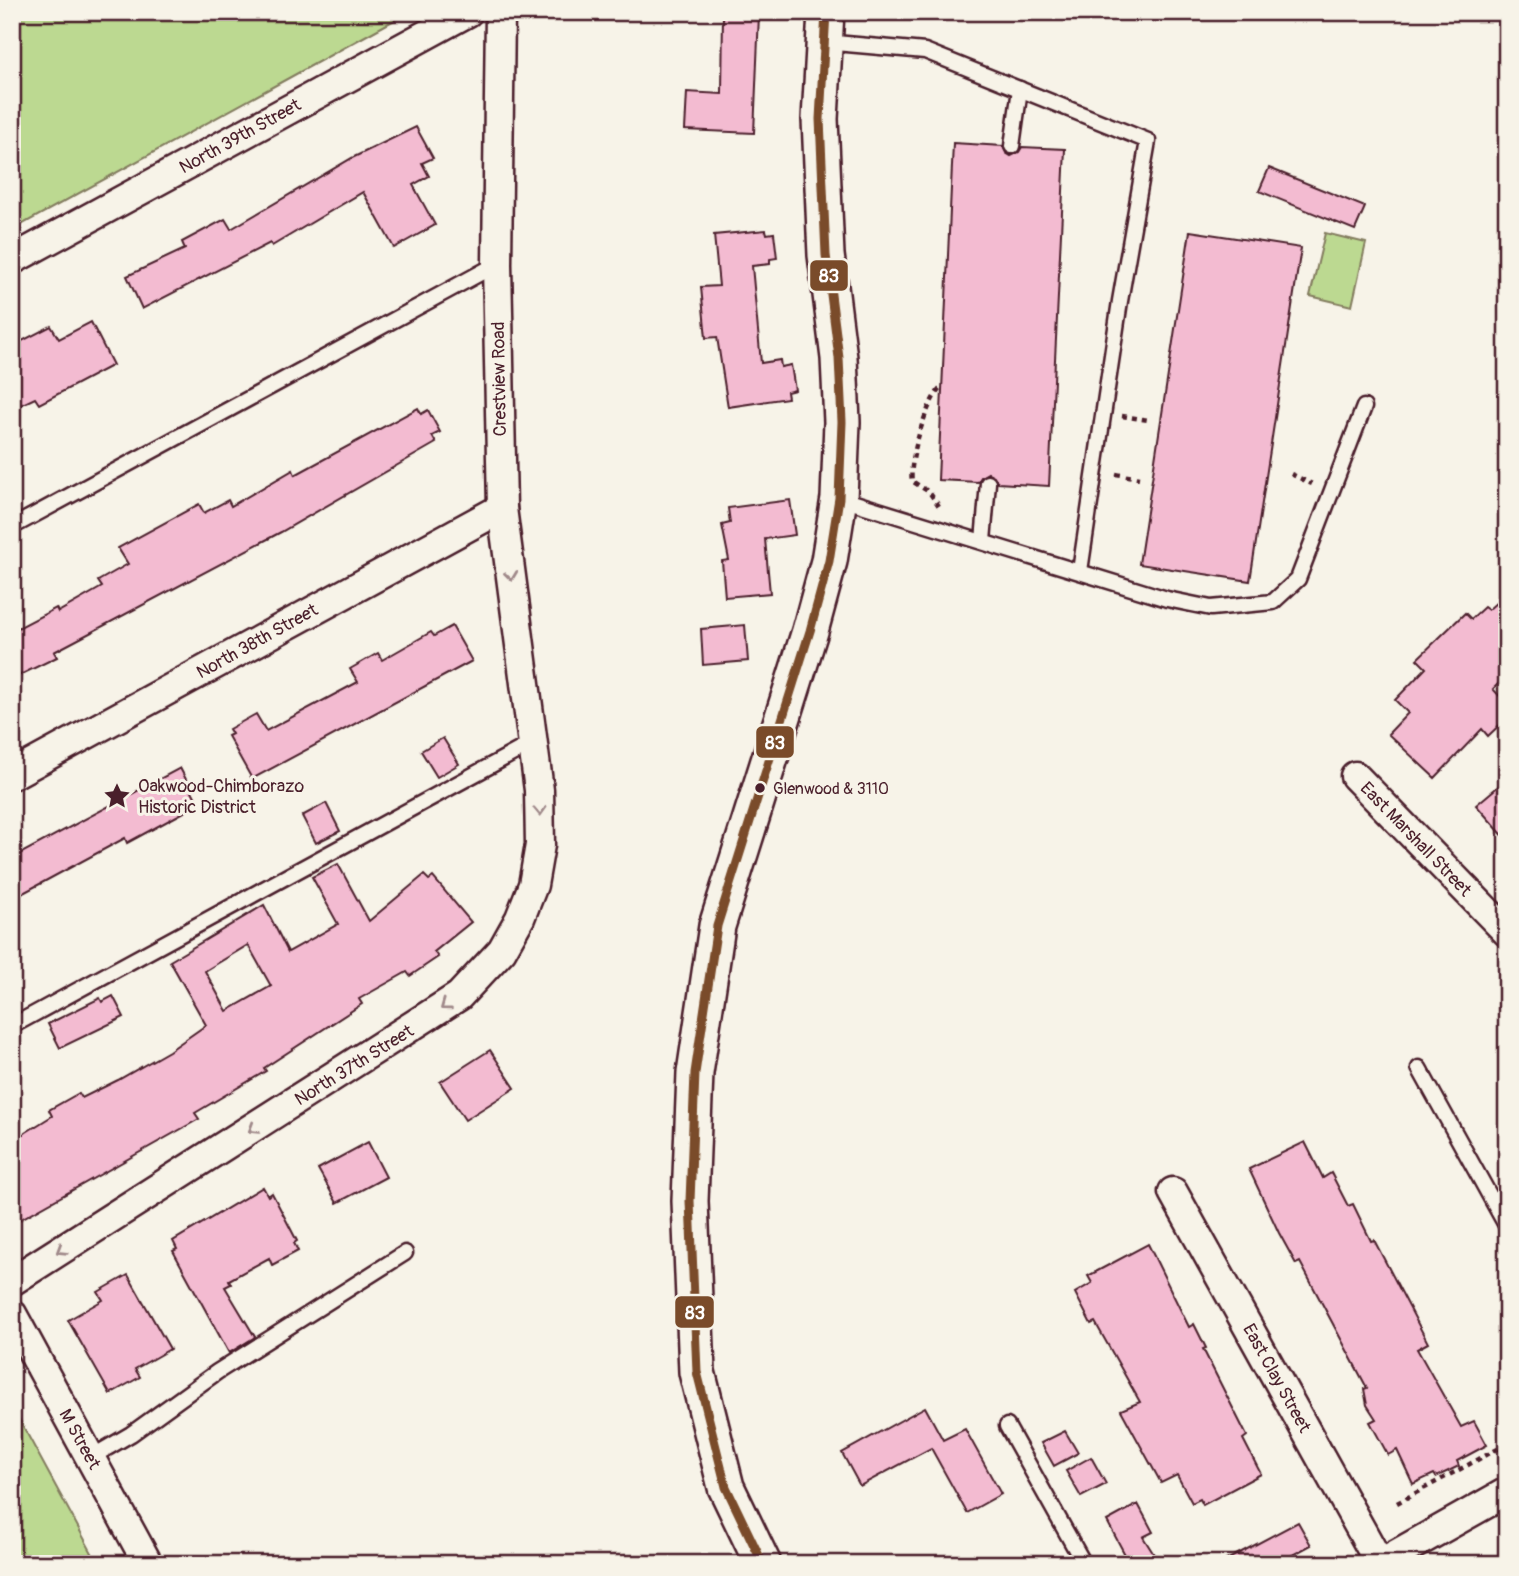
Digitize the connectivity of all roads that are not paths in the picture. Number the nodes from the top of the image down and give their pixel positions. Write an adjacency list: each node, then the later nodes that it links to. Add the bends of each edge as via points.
1 (468, 12): 6 (street, North 39th Street)
2 (500, 12): 7 (street, Crestview Road)
3 (824, 27): 4 (lane, via 925,51); 10 (street, via 820,119 826,255 839,358)
4 (1020, 89): 5 (lane); 14 (lane, via 1148,141)
5 (1013, 146)
6 (12, 260)
7 (497, 264): 11 (street, Crestview Road); 12 (lane)
8 (1364, 407): 14 (lane, via 1298,579 1272,602 1212,608 1167,599)
9 (988, 483): 13 (lane)
10 (839, 498): 13 (lane); 30 (street, via 829,561 810,631 717,926 695,1073 690,1201 696,1372 726,1487)
11 (502, 508): 15 (street, Crestview Road, one-way to 15); 16 (street, North 38th Street)
12 (12, 527)
13 (983, 541): 14 (lane)
14 (1080, 570)
15 (532, 743): 19 (lane); 24 (street, North 37th Street, one-way to 24, via 540,819 533,885 502,950 481,975 434,1014)
16 (12, 775)
17 (1355, 776): 18 (street, East Marshall Street)
18 (1507, 932)
19 (12, 1026)
20 (1419, 1068): 22 (lane)
21 (1173, 1192): 32 (street, East Clay Street)
22 (1507, 1227)
23 (405, 1253): 27 (lane)
24 (12, 1281)
25 (12, 1314): 27 (street, M Street)
26 (1007, 1426): 31 (lane)
27 (90, 1458): 29 (street, M Street)
28 (1507, 1492): 32 (street)
29 (148, 1564)
30 (764, 1564)
31 (1084, 1564)
32 (1380, 1564)

